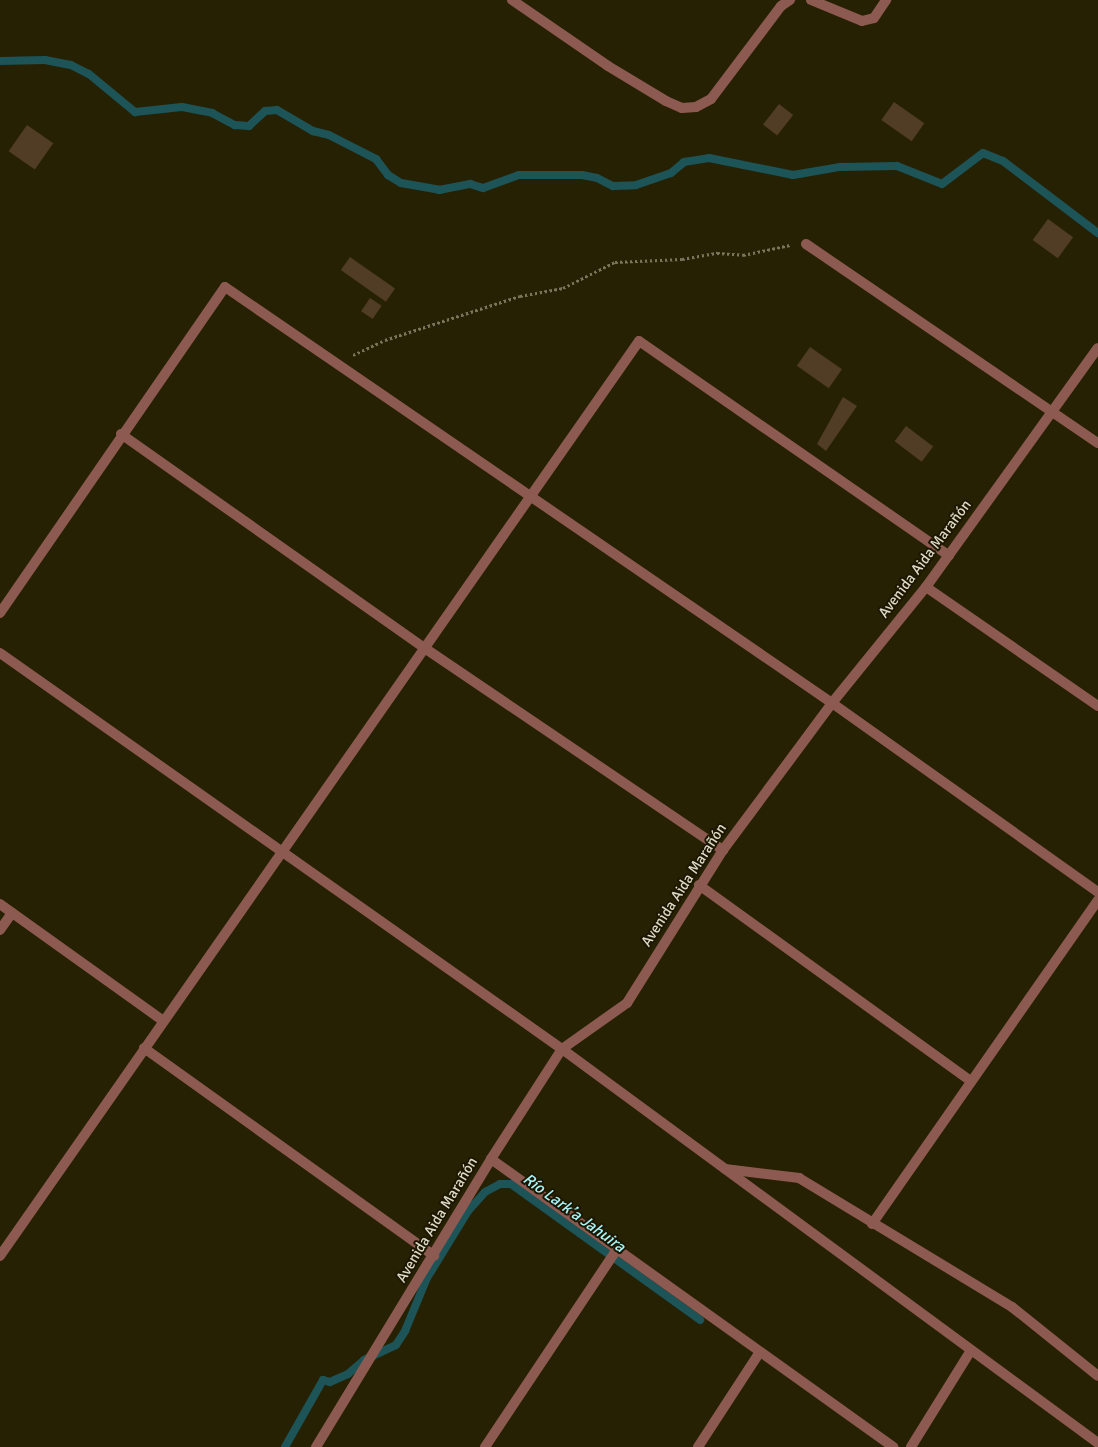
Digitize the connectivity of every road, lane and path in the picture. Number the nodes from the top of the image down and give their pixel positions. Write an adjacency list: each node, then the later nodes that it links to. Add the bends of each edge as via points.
1 (512, 0): 2 (street, via 608,66 682,108 696,107 711,99 781,6)
2 (790, 0)
3 (812, 0): 4 (street, via 862,21 874,18)
4 (886, 0)
5 (806, 244): 7 (path, via 744,255 717,253 682,259 615,262 563,288 520,296); 8 (street)
6 (1098, 348): 8 (street, Avenida Aida Marañón)
7 (332, 361): 9 (street, via 225,287); 11 (street)
8 (1051, 410): 10 (street); 12 (street, Avenida Aida Marañón)
9 (121, 434): 14 (street); 15 (street)
10 (1098, 443)
11 (532, 496): 12 (street, via 639,341); 15 (street); 17 (street)
12 (949, 556): 13 (street, Avenida Aida Marañón)
13 (926, 587): 17 (street, Avenida Aida Marañón); 18 (street)
14 (0, 612)
15 (426, 649): 19 (street); 20 (street)
16 (0, 653): 19 (street)
17 (832, 703): 20 (street, Avenida Aida Marañón); 22 (street)
18 (1098, 706)
19 (281, 850): 27 (street); 29 (street)
20 (722, 850): 21 (street, Avenida Aida Marañón)
21 (698, 885): 29 (street, Avenida Aida Marañón, via 628,1003); 30 (street)
22 (1098, 892)
23 (1098, 900): 30 (street)
24 (0, 904): 25 (street)
25 (12, 913): 26 (street); 27 (street)
26 (0, 930)
27 (162, 1020): 28 (street)
28 (144, 1048): 35 (street); 36 (street)
29 (562, 1049): 31 (street, Avenida Aida Marañón); 32 (street)
30 (971, 1081): 33 (street)
31 (491, 1159): 34 (street); 36 (street, Avenida Aida Marañón)
32 (724, 1168): 33 (street, via 799,1178); 38 (street)
33 (872, 1224): 39 (street, via 1012,1307)
34 (617, 1249): 37 (street); 42 (street)
35 (0, 1256)
36 (434, 1256): 41 (street, Avenida Aida Marañón)
37 (760, 1352): 43 (street); 44 (street)
38 (970, 1352): 40 (street); 45 (street)
39 (1098, 1376)
40 (1098, 1443)
41 (316, 1447)
42 (485, 1447)
43 (698, 1447)
44 (894, 1447)
45 (911, 1447)

